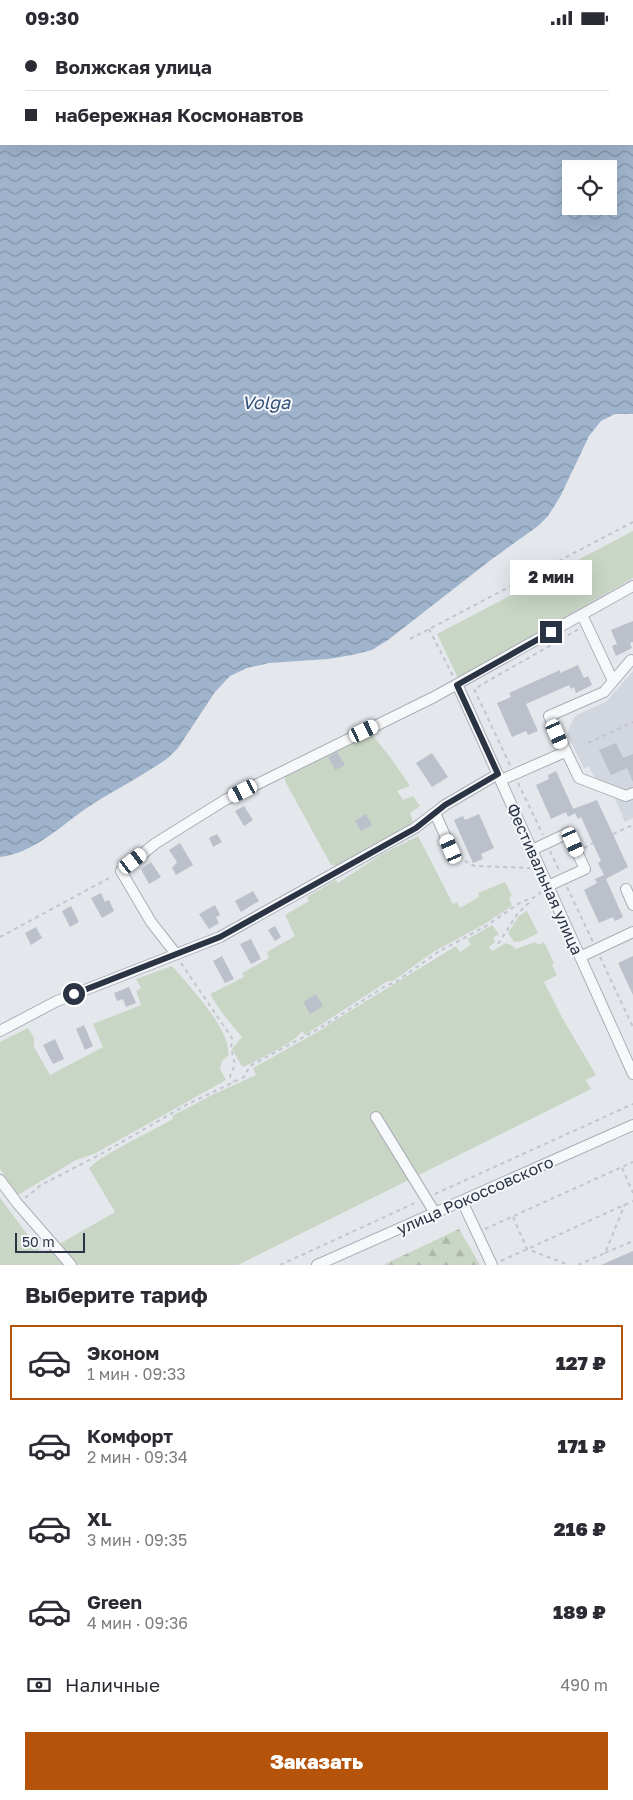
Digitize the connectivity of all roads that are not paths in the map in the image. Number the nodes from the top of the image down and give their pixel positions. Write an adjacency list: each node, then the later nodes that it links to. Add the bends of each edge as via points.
1 (633, 586): 2 (street)
2 (584, 619): 4 (street); 6 (street)
3 (632, 659): 4 (street); 5 (street)
4 (608, 671): 5 (street)
5 (613, 681): 7 (street, via 604,692 549,716)
6 (457, 685): 8 (street, Фестивальная улица); 17 (street, via 225,800 156,843 121,871 151,922)
7 (565, 752): 8 (street, via 514,774); 9 (street, via 579,778 626,797)
8 (499, 777): 10 (street); 12 (street, Фестивальная улица)
9 (633, 793)
10 (435, 813): 11 (street); 17 (street, via 416,828 250,922)
11 (451, 849)
12 (532, 849): 13 (street, Фестивальная улица); 13 (street, via 568,833 585,869)
13 (548, 886): 18 (street, Фестивальная улица)
14 (626, 889): 15 (street)
15 (633, 905)
16 (633, 932): 18 (street)
17 (176, 955): 19 (street, via 57,1001)
18 (580, 957): 20 (street, Фестивальная улица)
19 (0, 1031)
20 (633, 1074)
21 (376, 1117): 25 (street)
22 (633, 1125): 24 (street, улица Рокоссовского)
23 (0, 1180): 26 (street)
24 (462, 1201): 25 (street, улица Рокоссовского); 28 (street)
25 (435, 1213): 27 (street, улица Рокоссовского)
26 (71, 1265)
27 (317, 1265)
28 (493, 1265)

